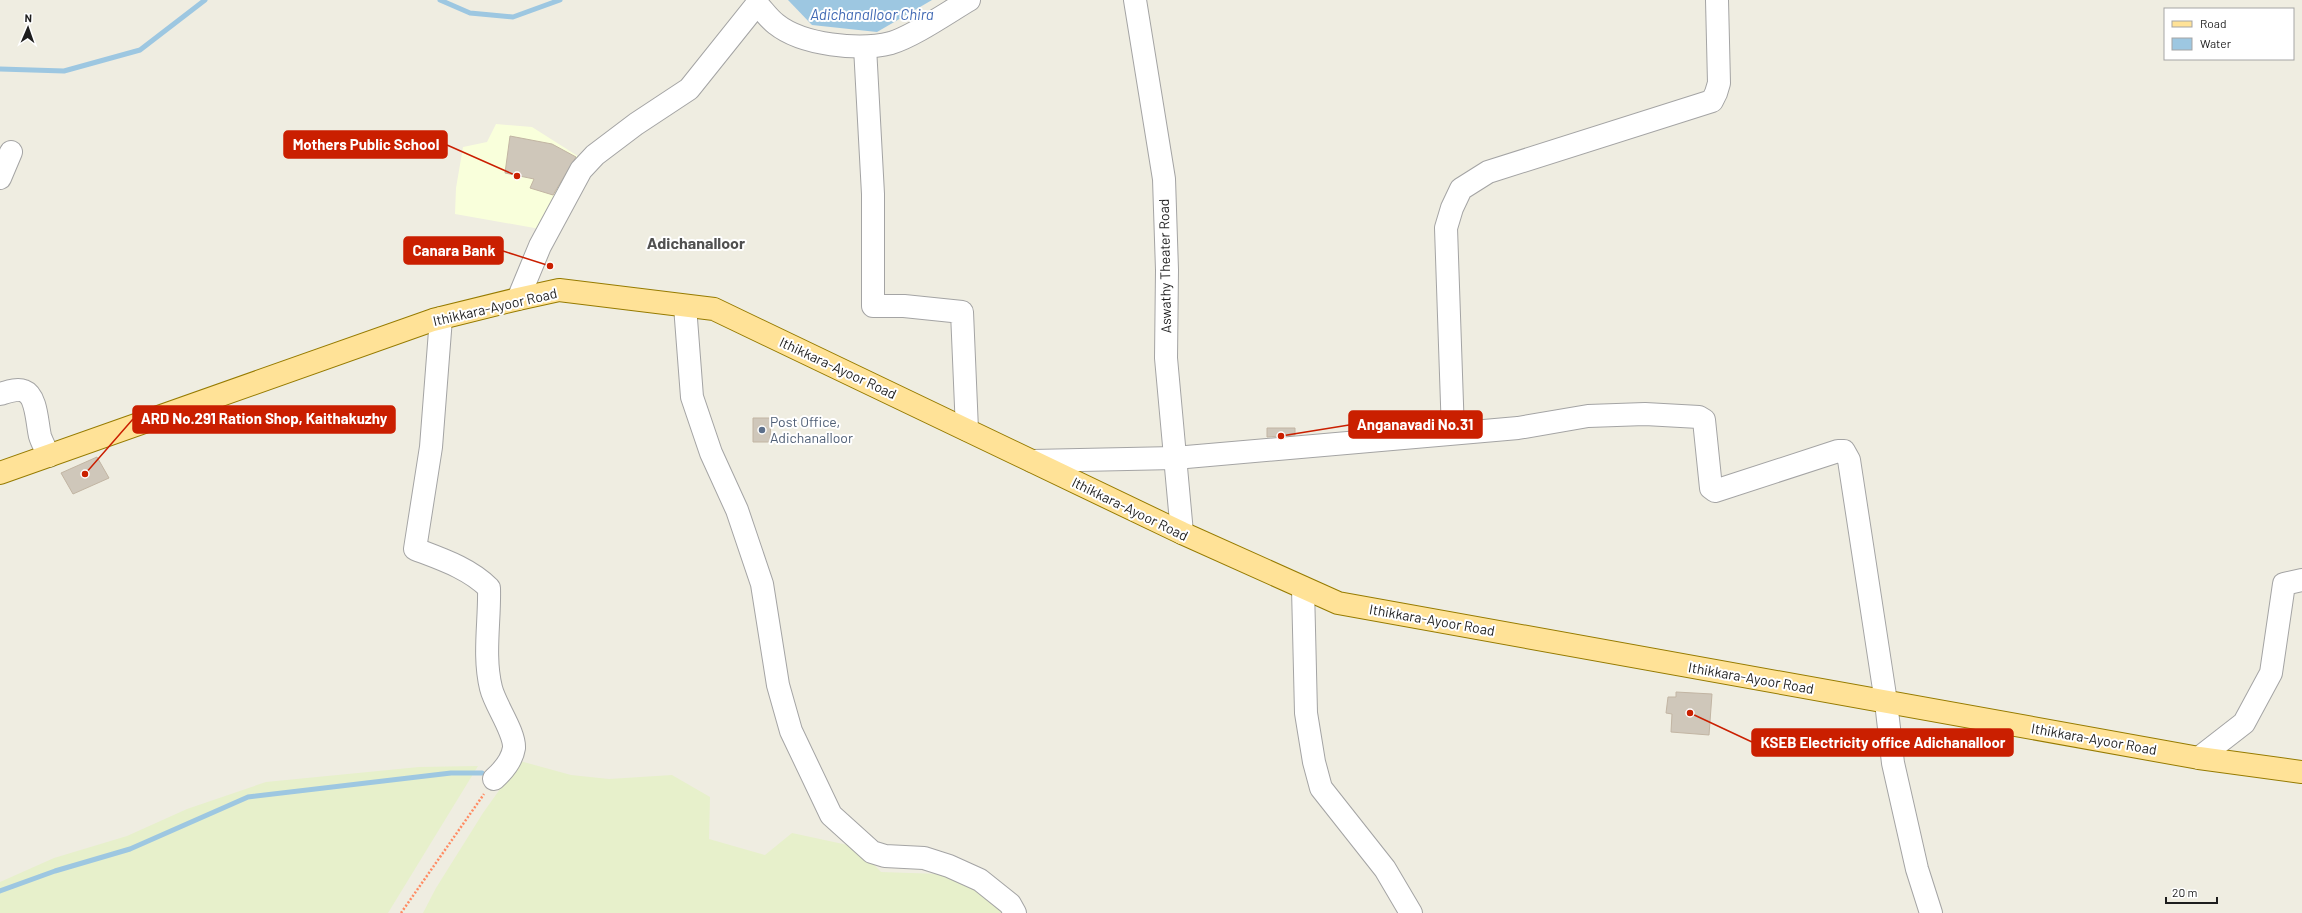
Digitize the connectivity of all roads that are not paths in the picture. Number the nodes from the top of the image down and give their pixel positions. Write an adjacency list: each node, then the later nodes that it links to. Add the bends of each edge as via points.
1 (969, 0): 5 (street, via 892,42)
2 (1135, 0): 15 (street, Aswathy Theater Road, via 1164,179 1166,358)
3 (1717, 0): 13 (street, via 1719,83 1712,101 1488,172 1461,189 1446,228)
4 (757, 2): 5 (street, via 776,24 802,37 830,44); 8 (street, via 689,89 601,150 581,170 540,246)
5 (865, 47): 12 (street, via 873,194 873,306 904,306 962,312)
6 (11, 152): 7 (street)
7 (0, 178)
8 (518, 299): 9 (main road, Ithikkara-Ayoor Road, via 559,290); 10 (main road, Ithikkara-Ayoor Road)
9 (685, 306): 12 (main road, Ithikkara-Ayoor Road, via 714,309); 25 (street, via 692,397 711,453 737,510 762,584 778,685 792,731 831,815 872,852 885,856 924,858 949,866 980,880 1010,904)
10 (441, 318): 14 (main road, Ithikkara-Ayoor Road); 24 (street, via 432,447 415,549 448,561 483,581 489,588 487,648 491,688 514,748 506,768)
11 (0, 394): 14 (street, via 24,390 29,394)
12 (968, 430): 16 (main road, Ithikkara-Ayoor Road)
13 (1454, 433): 15 (street); 21 (street, via 1518,428 1588,416 1645,414 1699,417 1704,420 1711,488 1715,491 1844,451 1849,460)
14 (49, 456): 17 (main road, Ithikkara-Ayoor Road)
15 (1175, 458): 16 (street); 18 (street, Aswathy Theater Road)
16 (1032, 461): 18 (main road, Ithikkara-Ayoor Road)
17 (0, 473)
18 (1182, 533): 20 (main road, Ithikkara-Ayoor Road)
19 (2302, 580): 22 (street, via 2284,584 2271,674 2244,723)
20 (1304, 588): 21 (main road, Ithikkara-Ayoor Road, via 1338,603); 26 (street, via 1306,713 1314,762 1322,788 1385,869)
21 (1886, 702): 22 (main road, Ithikkara-Ayoor Road); 27 (street, via 1892,763 1917,869)
22 (2200, 758): 23 (main road, Ithikkara-Ayoor Road)
23 (2302, 772)
24 (494, 779)
25 (1015, 913)
26 (1411, 913)
27 (1931, 913)

